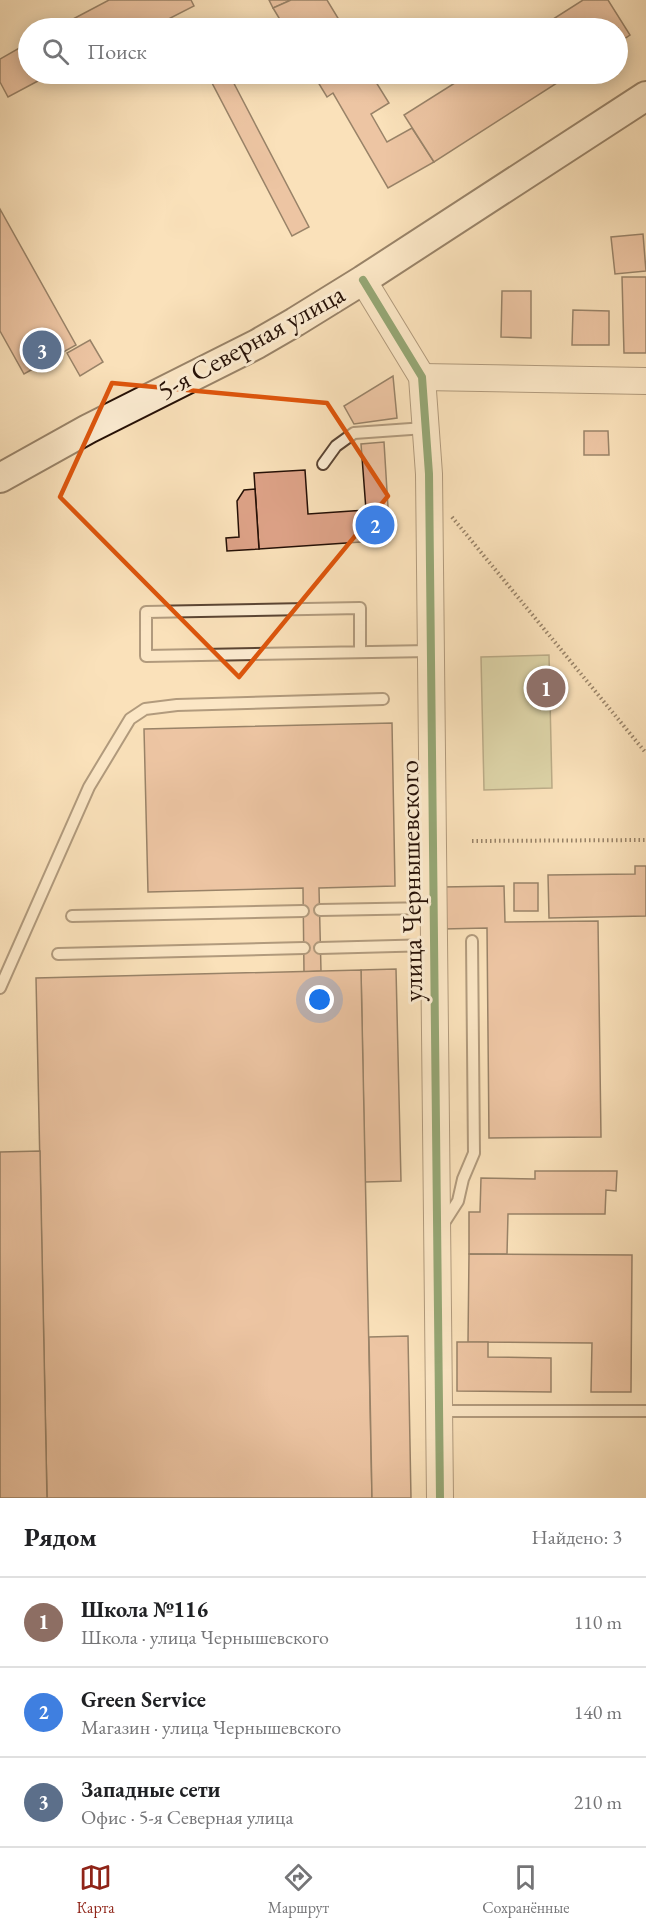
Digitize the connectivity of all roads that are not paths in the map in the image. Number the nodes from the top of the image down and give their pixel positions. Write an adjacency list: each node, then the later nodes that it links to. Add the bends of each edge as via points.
1 (646, 96): 2 (main road, 5-я Северная улица)
2 (363, 280): 3 (street, улица Чернышевского); 7 (main road, 5-я Северная улица, via 257,344)
3 (422, 377): 4 (street); 5 (street, улица Чернышевского)
4 (646, 381)
5 (426, 428): 6 (lane, via 354,434 336,446); 8 (street, улица Чернышевского)
6 (323, 464)
7 (0, 478)
8 (430, 651): 9 (lane); 11 (street, улица Чернышевского)
9 (360, 652): 9 (lane, via 146,656 146,612 360,608)
10 (383, 699): 20 (lane, via 177,705 145,709 130,719 89,788)
11 (432, 908): 12 (lane); 16 (street, улица Чернышевского)
12 (320, 910)
13 (303, 911): 14 (lane)
14 (72, 916)
15 (472, 941): 21 (lane, via 474,1153 458,1201)
16 (433, 945): 18 (lane); 21 (street, улица Чернышевского)
17 (304, 948): 19 (lane)
18 (320, 948)
19 (58, 954)
20 (0, 988)
21 (435, 1233): 22 (street, улица Чернышевского)
22 (437, 1411): 23 (lane); 24 (street, улица Чернышевского)
23 (646, 1411)
24 (440, 1498)

